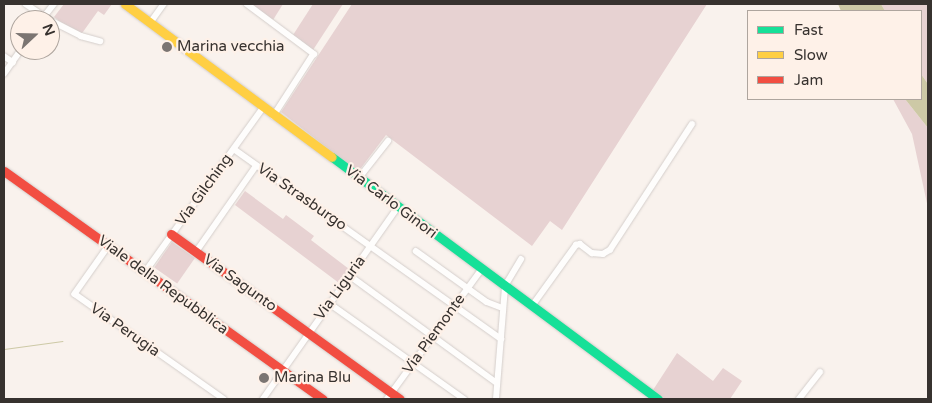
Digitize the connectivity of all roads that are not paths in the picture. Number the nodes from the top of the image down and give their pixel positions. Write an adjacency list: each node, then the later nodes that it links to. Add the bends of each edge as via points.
1 (125, 4): 4 (street, Via Carlo Ginori)
2 (164, 4): 4 (street)
3 (247, 4): 11 (street, via 314,54)
4 (150, 23): 10 (street, Via Carlo Ginori)
5 (60, 26): 6 (street)
6 (100, 41)
7 (4, 56): 8 (street)
8 (13, 62): 9 (street)
9 (4, 74)
10 (263, 108): 11 (street, Via Carlo Ginori); 14 (street, Via Gilching)
11 (274, 116): 17 (street, Via Carlo Ginori)
12 (692, 124): 31 (street, via 610,250 603,254 592,253 580,244 576,245)
13 (388, 140): 17 (street)
14 (234, 148): 15 (street, Via Strasburgo); 19 (street, Via Gilching)
15 (256, 166): 21 (street, Via Strasburgo); 23 (street)
16 (4, 171): 20 (street, Viale della Repubblica)
17 (359, 178): 18 (street, Via Carlo Ginori)
18 (398, 207): 21 (street, Via Liguria); 25 (street, Via Carlo Ginori)
19 (172, 234): 23 (street, Via Sagunto); 26 (street, Via Gilching)
20 (109, 246): 26 (street, Viale della Repubblica); 42 (street, Via Perugia, via 75,294)
21 (370, 246): 27 (street, Via Liguria); 32 (street, Via Strasburgo)
22 (416, 251): 29 (street)
23 (196, 252): 34 (street, Via Sagunto)
24 (521, 259): 28 (street)
25 (481, 270): 28 (street, Via Carlo Ginori); 29 (street, Via Piemonte)
26 (145, 272): 38 (street, Viale della Repubblica)
27 (349, 275): 30 (street, Via Liguria); 35 (street)
28 (505, 286): 31 (street, Via Carlo Ginori); 33 (street)
29 (466, 288): 32 (street, Via Piemonte); 33 (street)
30 (329, 303): 34 (street, Via Liguria); 37 (street)
31 (532, 306): 48 (street, Via Carlo Ginori)
32 (453, 307): 35 (street, Via Piemonte); 36 (street, Via Strasburgo)
33 (503, 308): 36 (street)
34 (308, 333): 38 (street, Via Liguria); 41 (street, Via Sagunto)
35 (433, 335): 37 (street, Via Piemonte); 40 (street)
36 (500, 339): 40 (street)
37 (413, 363): 41 (street, Via Piemonte); 46 (street)
38 (281, 369): 43 (street, Via Liguria, via 279,378); 44 (street, Viale della Repubblica)
39 (820, 372): 49 (street)
40 (497, 383): 47 (street)
41 (389, 396): 45 (street, Via Sagunto)
42 (224, 399)
43 (263, 399)
44 (323, 399)
45 (400, 399)
46 (464, 399)
47 (496, 399)
48 (658, 399)
49 (799, 399)

